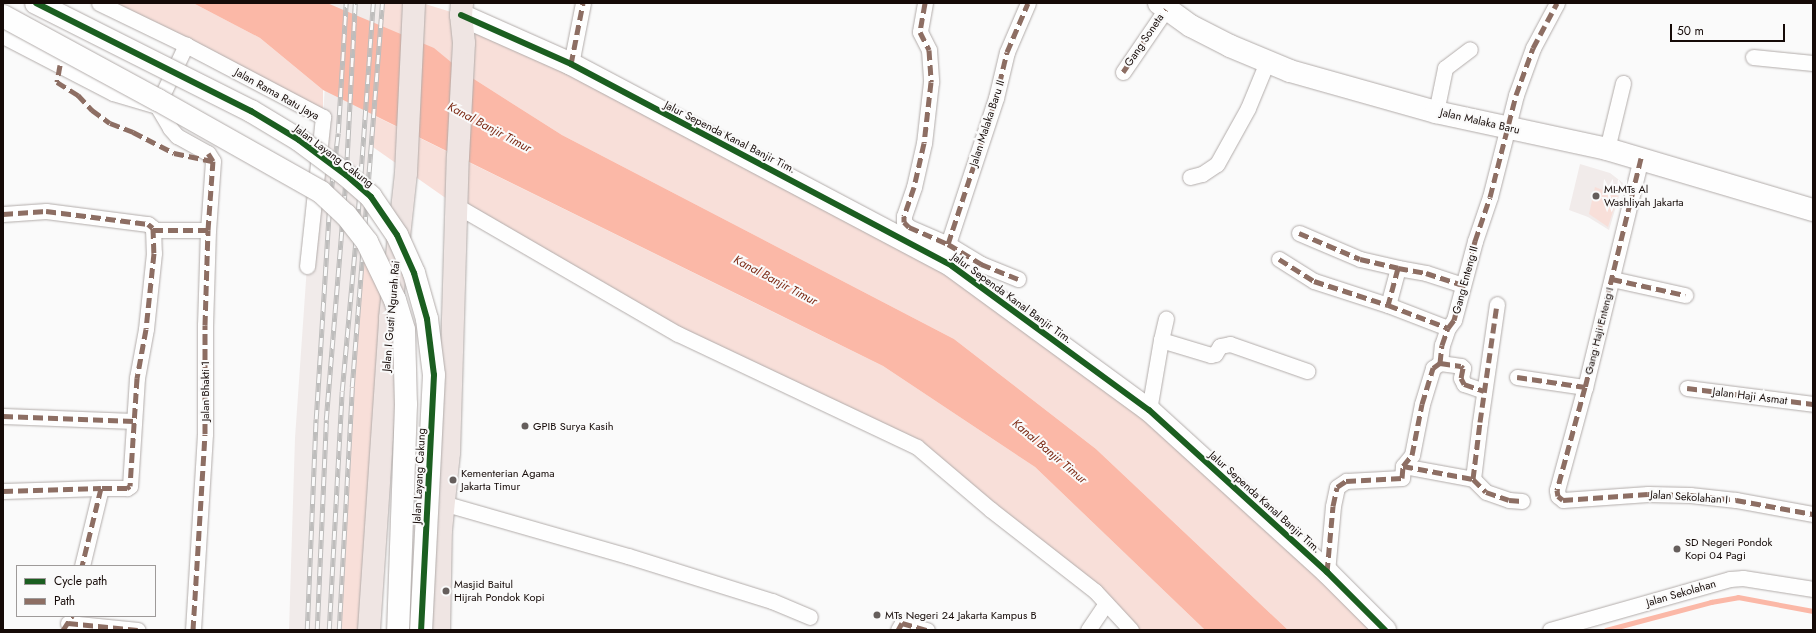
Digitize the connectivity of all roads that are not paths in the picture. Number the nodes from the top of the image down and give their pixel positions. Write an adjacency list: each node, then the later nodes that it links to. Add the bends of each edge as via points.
1 (36, 3): 73 (street, Jalan Layang Cakung, bridge, via 251,111 300,140 371,197 397,235 414,273 427,319 434,375)
2 (99, 3): 12 (street, Jalan Rama Ratu Jaya)
3 (583, 3): 17 (street)
4 (925, 3): 32 (street, via 920,32 929,50 931,82 924,143 904,222)
5 (1028, 3): 32 (street, Jalan Malaka Baru II, via 1007,52 996,98)
6 (1557, 3): 22 (street, Gang Enteng II, via 1524,70)
7 (1162, 6): 15 (street, Jalan Malaka Baru, via 1191,26); 18 (street, Gang Soneta)
8 (414, 7): 71 (main road, Jalan I Gusti Ngurah Rai, via 406,173 390,318)
9 (461, 9): 17 (street, Jalur Sependa Kanal Banjir Tim.); 26 (main road, via 464,43)
10 (3, 16): 72 (street, Jalan Layang Cakung, bridge, via 321,192 346,214 367,242 395,300 404,330 406,404)
11 (3, 36): 20 (street, via 113,93)
12 (186, 46): 20 (street); 34 (street, Jalan Rama Ratu Jaya, via 323,117)
13 (1470, 49): 21 (street, via 1445,68)
14 (1753, 57): 16 (street)
15 (1268, 62): 21 (street, Jalan Malaka Baru, via 1290,71); 25 (street, via 1248,108 1217,164 1202,174)
16 (1813, 63)
17 (571, 64): 52 (street, Jalur Sependa Kanal Banjir Tim., via 952,266)
18 (1123, 72)
19 (1622, 83): 23 (street)
20 (157, 106): 30 (street, Jalan Bhakti 1, via 177,136 208,153 213,161)
21 (1436, 112): 22 (street, Jalan Malaka Baru)
22 (1509, 128): 23 (street, Jalan Malaka Baru); 38 (street, Gang Enteng II)
23 (1607, 148): 24 (street, Jalan Malaka Baru)
24 (1641, 158): 27 (street, Jalan Malaka Baru); 37 (street, Gang Haji Enteng I)
25 (1190, 177)
26 (457, 200): 61 (main road, via 449,453); 66 (street, via 678,334 918,447)
27 (1813, 210)
28 (3, 214): 29 (street, via 46,211 148,224)
29 (153, 230): 30 (street); 54 (street, via 154,253 146,329 137,378)
30 (208, 230): 70 (street, Jalan Bhakti 1, via 205,434)
31 (1299, 233): 35 (street, via 1360,259)
32 (948, 244): 36 (street, via 981,264)
33 (1279, 259): 41 (street, via 1314,281)
34 (307, 266)
35 (1398, 268): 38 (street, via 1426,273); 41 (street)
36 (1018, 279)
37 (1612, 279): 39 (street); 48 (street, Gang Haji Enteng I)
38 (1463, 285): 43 (street, Gang Enteng II, via 1454,320)
39 (1685, 295)
40 (1497, 304): 50 (street)
41 (1388, 305): 43 (street)
42 (1166, 319): 44 (street)
43 (1448, 328): 45 (street, Gang Enteng II, via 1442,345)
44 (1161, 340): 46 (street, via 1211,356 1220,346 1230,344); 52 (street)
45 (1440, 363): 50 (street, via 1461,366 1464,384); 55 (street, Gang Enteng II, via 1433,368 1412,454)
46 (1307, 371)
47 (1517, 377): 48 (street)
48 (1585, 387): 59 (street, Gang Haji Enteng I, via 1557,490 1558,496)
49 (1687, 388): 51 (street, Jalan Haji Asmat)
50 (1484, 390): 56 (street)
51 (1813, 404)
52 (1149, 410): 64 (street, Jalur Sependa Kanal Banjir Tim.)
53 (3, 416): 54 (street)
54 (134, 421): 57 (street, via 130,486)
55 (1403, 466): 56 (street); 64 (street, Gang Enteng II, via 1402,478 1346,480 1337,487)
56 (1473, 479): 60 (street, via 1486,492 1509,500)
57 (101, 488): 58 (street); 63 (street)
58 (3, 491)
59 (1563, 500): 62 (street, Jalan Sekolahan I, via 1648,494 1690,495 1736,500)
60 (1522, 501)
61 (443, 503): 67 (street, via 635,558 772,601); 74 (main road)
62 (1813, 514)
63 (82, 565)
64 (1328, 572): 79 (street, Jalur Sependa Kanal Banjir Tim.)
65 (1813, 589): 80 (street, Jalan Sekolahan, via 1743,578 1730,579)
66 (1106, 603): 77 (street); 78 (street)
67 (810, 617)
68 (67, 623): 69 (street)
69 (138, 630)
70 (193, 630)
71 (369, 630)
72 (398, 630)
73 (421, 630)
74 (439, 630)
75 (898, 630): 76 (street, via 902,623)
76 (927, 630)
77 (1088, 630)
78 (1131, 630)
79 (1385, 630)
80 (1550, 630)

